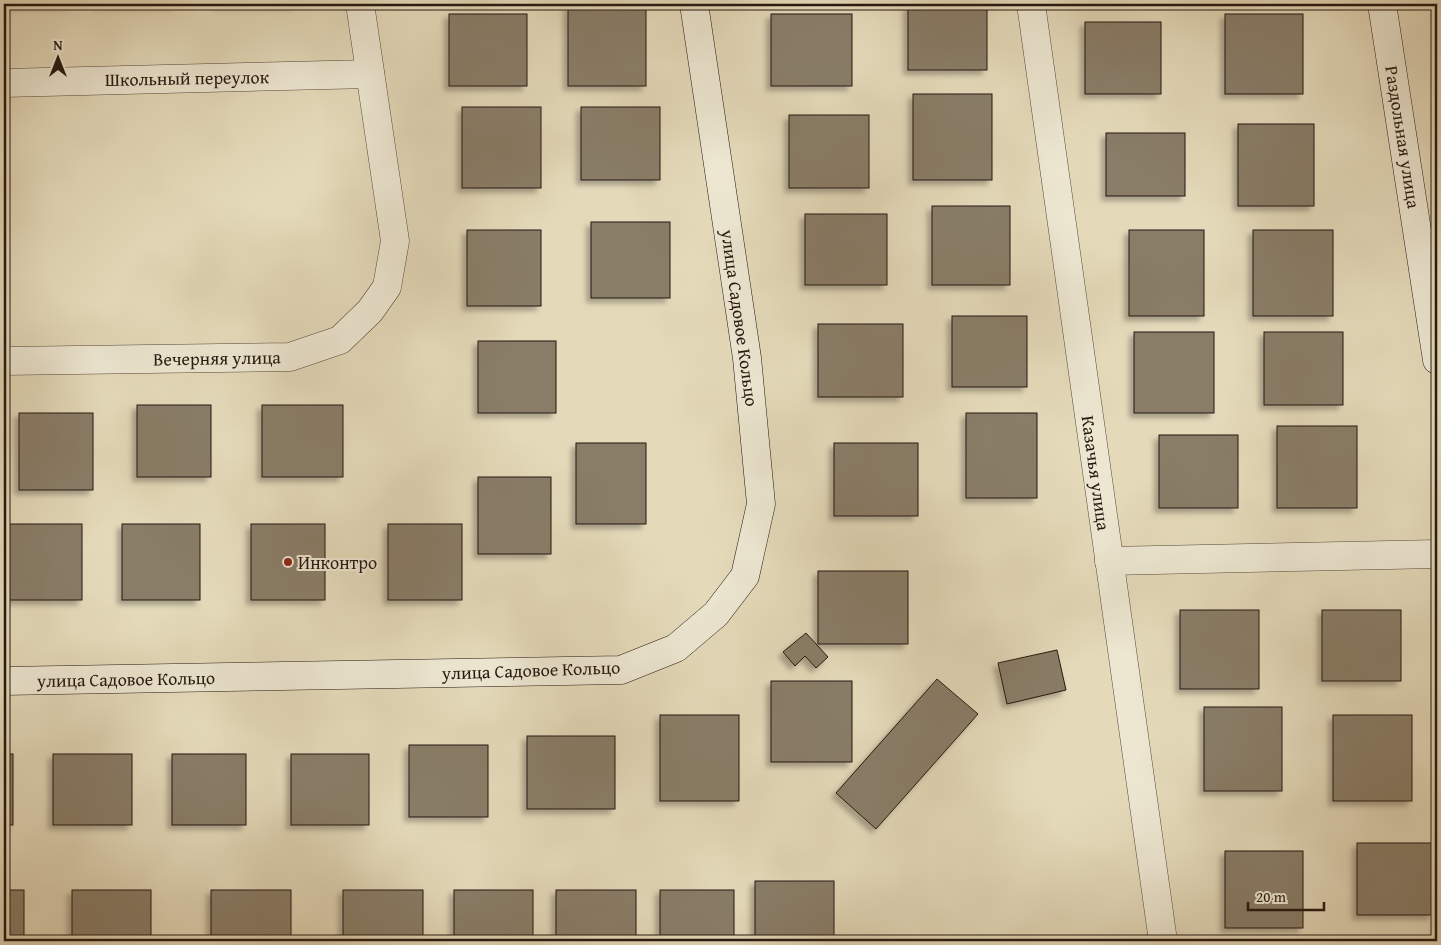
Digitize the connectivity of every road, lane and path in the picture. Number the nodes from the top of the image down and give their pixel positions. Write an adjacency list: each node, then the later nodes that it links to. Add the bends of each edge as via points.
1 (360, 4): 5 (street, Вечерняя улица)
2 (694, 4): 11 (street, улица Садовое Кольцо, via 748,358 761,504 745,576 716,614 676,648 621,670)
3 (1031, 4): 10 (street, Казачья улица)
4 (1382, 4): 7 (street, Раздольная улица)
5 (370, 74): 6 (street, Школьный переулок); 8 (street, Вечерняя улица, via 395,240 387,287 370,311 340,340 290,357)
6 (4, 83)
7 (1437, 360)
8 (4, 361)
9 (1437, 554): 10 (street)
10 (1109, 561): 12 (street, Казачья улица)
11 (4, 681)
12 (1163, 941)

